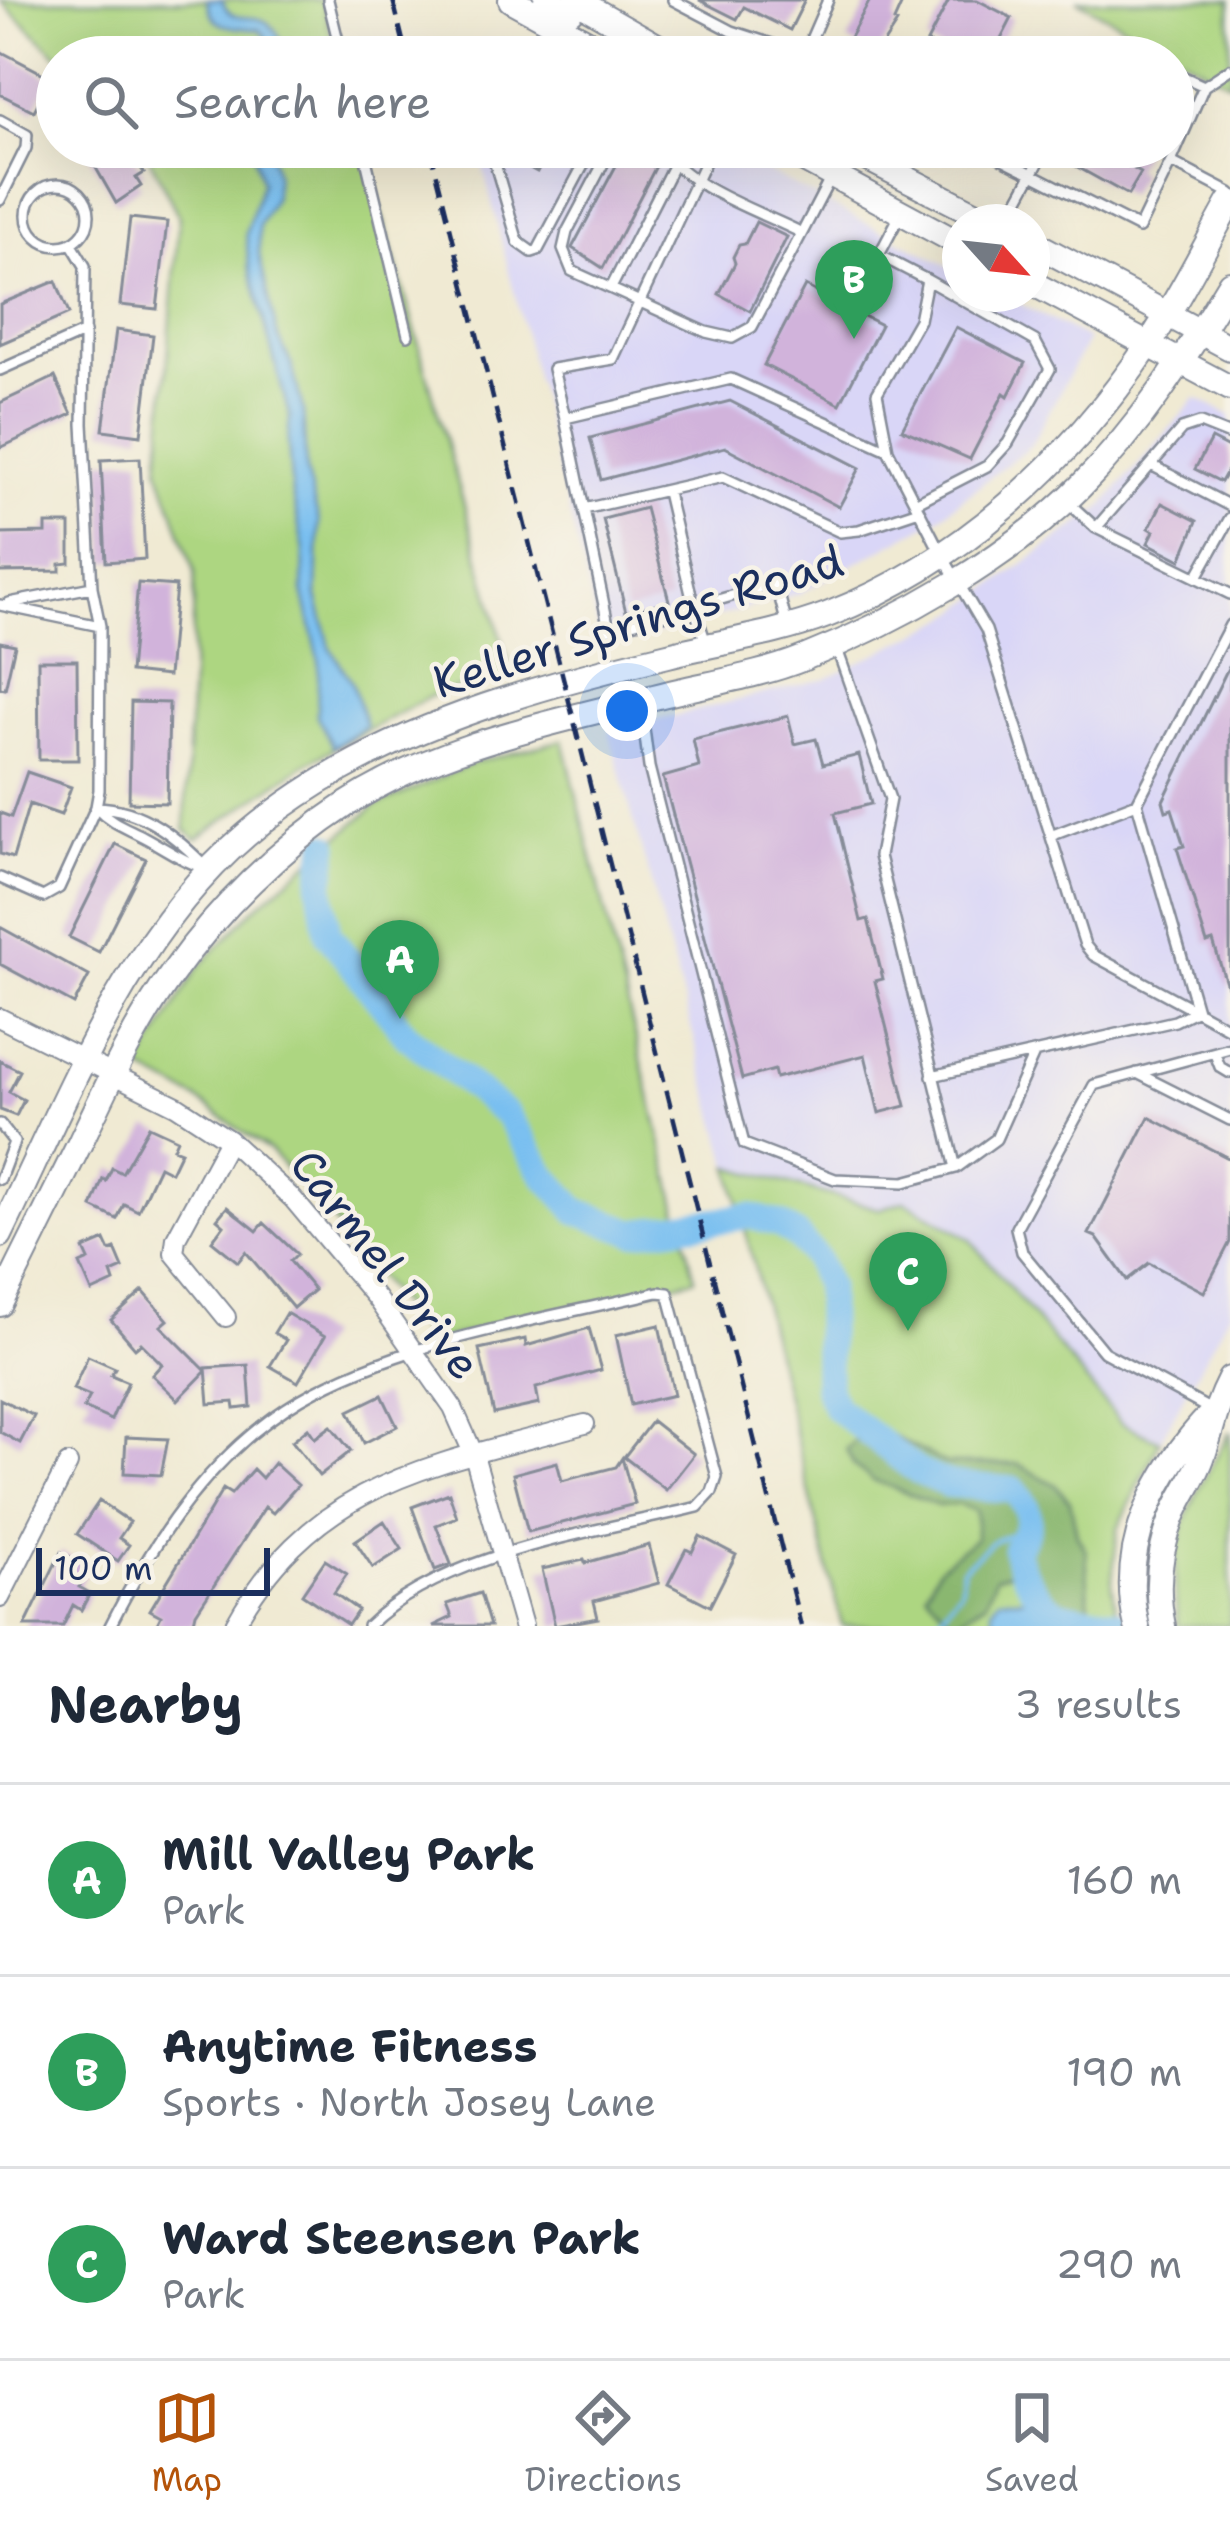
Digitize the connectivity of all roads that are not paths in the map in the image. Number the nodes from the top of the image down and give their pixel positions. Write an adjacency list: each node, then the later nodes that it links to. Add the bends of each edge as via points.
1 (328, 0): 7 (lane)
2 (511, 0): 6 (main road)
3 (673, 0): 10 (lane)
4 (828, 0): 11 (lane)
5 (579, 1): 6 (main road, via 570,11); 9 (main road)
6 (550, 12): 8 (main road)
7 (337, 36)
8 (585, 36)
9 (640, 36)
10 (748, 36)
11 (815, 36)
12 (1230, 68): 14 (lane)
13 (1194, 81): 14 (lane)
14 (1204, 86): 15 (lane)
15 (1194, 109)
16 (0, 121): 34 (lane, via 27,135)
17 (368, 168): 51 (lane)
18 (496, 168): 19 (lane, via 518,242 532,252)
19 (581, 168)
20 (601, 168): 45 (lane, via 563,249 572,271)
21 (672, 168): 45 (lane)
22 (676, 168): 32 (lane)
23 (703, 168): 32 (lane)
24 (819, 168): 31 (main road)
25 (910, 168): 36 (main road)
26 (1021, 168): 30 (lane)
27 (1036, 168): 30 (lane)
28 (1168, 168): 30 (lane, via 1139,228)
29 (1182, 168): 33 (lane)
30 (1033, 174): 37 (lane)
31 (832, 175): 38 (main road); 39 (lane)
32 (698, 181): 39 (lane); 47 (lane)
33 (1230, 193)
34 (0, 200)
35 (1230, 202): 48 (main road, Keller Springs Road)
36 (965, 204)
37 (1016, 204)
38 (902, 212): 40 (main road); 43 (lane, via 879,255)
39 (802, 233): 47 (lane, via 752,327 732,338)
40 (942, 234)
41 (71, 244): 41 (lane, via 40,241 29,228 26,213 44,187 76,189 86,202 89,218); 49 (lane, via 85,266)
42 (1050, 251): 48 (main road)
43 (927, 280): 59 (lane, via 919,320 878,393); 63 (lane, via 1035,341 1050,369 988,466)
44 (1230, 283): 50 (main road, Keller Springs Road)
45 (611, 288): 47 (lane)
46 (1050, 293): 52 (main road)
47 (638, 298): 57 (lane, via 613,359 553,369)
48 (1168, 312): 50 (main road); 52 (main road, Keller Springs Road)
49 (85, 332): 55 (lane); 71 (lane)
50 (1201, 332): 53 (main road); 54 (main road, Keller Springs Road)
51 (408, 335)
52 (1148, 346): 54 (main road); 68 (main road, Keller Springs Road, via 1082,433 1023,493)
53 (1230, 348)
54 (1183, 363): 56 (main road); 62 (main road, Keller Springs Road)
55 (0, 370)
56 (1230, 388)
57 (565, 418): 59 (lane, via 730,379); 65 (lane)
58 (1230, 435): 60 (lane, via 1200,423 1183,429)
59 (888, 450): 63 (lane)
60 (1150, 465): 64 (lane); 67 (lane)
61 (667, 493): 63 (lane, via 724,477 840,532); 65 (lane); 74 (lane)
62 (1065, 500): 67 (lane); 70 (main road, Keller Springs Road)
63 (917, 506): 68 (lane)
64 (1230, 506)
65 (584, 509): 74 (lane, via 609,629)
66 (1230, 518): 69 (lane)
67 (1096, 528): 69 (lane)
68 (942, 555): 70 (lane); 75 (main road, Keller Springs Road, via 857,602)
69 (1197, 577): 72 (lane)
70 (956, 580): 78 (main road, Keller Springs Road); 83 (lane, via 986,630)
71 (92, 586): 73 (lane); 77 (lane)
72 (1230, 594)
73 (1, 605): 77 (lane)
74 (694, 607): 75 (lane, via 776,583); 79 (lane)
75 (787, 625): 79 (main road, Keller Springs Road)
76 (1230, 625): 81 (lane)
77 (100, 626): 82 (lane)
78 (835, 644): 80 (main road, Keller Springs Road); 97 (lane, via 890,799 879,856)
79 (706, 646): 80 (main road, via 651,673); 84 (main road, Keller Springs Road, via 563,680 408,735 331,773)
80 (640, 700): 86 (main road, Keller Springs Road, via 571,714 418,768 349,802); 101 (lane, via 649,767 744,1144 835,1179 904,1182)
81 (1137, 803): 83 (lane); 87 (lane)
82 (96, 807): 84 (lane, via 113,825); 84 (lane, via 153,822); 85 (lane, via 59,888 43,897)
83 (1053, 835): 87 (lane, via 1093,955)
84 (209, 870): 86 (main road); 93 (main road, Keller Springs Road, via 139,964)
85 (0, 878)
86 (238, 897): 94 (main road, Keller Springs Road, via 171,975)
87 (1197, 1010): 89 (lane); 91 (lane)
88 (0, 1018): 93 (street, Carmel Drive)
89 (1230, 1029)
90 (1230, 1048): 92 (lane)
91 (1034, 1054): 97 (lane); 101 (lane, via 996,1139)
92 (1215, 1054): 95 (lane); 96 (lane)
93 (86, 1061): 94 (street, Carmel Drive); 103 (main road, Keller Springs Road)
94 (113, 1073): 100 (street, Carmel Drive); 104 (main road, Keller Springs Road)
95 (1137, 1073): 98 (lane); 108 (lane, via 1094,1085 1016,1228 1022,1252 1104,1352)
96 (1230, 1073)
97 (932, 1076): 101 (lane)
98 (1230, 1120)
99 (0, 1124): 102 (lane, via 14,1142)
100 (229, 1140): 105 (street, via 174,1253); 106 (street, Carmel Drive, via 293,1199)
101 (956, 1168)
102 (0, 1179)
103 (0, 1235)
104 (0, 1304)
105 (226, 1317)
106 (415, 1351): 110 (street, Carmel Drive); 112 (lane, via 658,1292 672,1300 717,1477 712,1492 698,1507); 114 (lane, via 300,1400 234,1449 163,1532)
107 (1230, 1379): 108 (main road)
108 (1213, 1411): 118 (main road, via 1177,1450 1147,1508 1133,1583); 119 (main road, via 1202,1459 1162,1550)
109 (585, 1424): 110 (street)
110 (474, 1455): 112 (street, Carmel Drive); 115 (street, via 399,1475 336,1509 276,1564)
111 (68, 1464): 113 (street)
112 (503, 1555): 116 (lane, via 440,1576); 117 (street, Carmel Drive)
113 (0, 1598)
114 (110, 1626)
115 (234, 1626)
116 (368, 1626)
117 (523, 1626)
118 (1138, 1626)
119 (1163, 1626)

